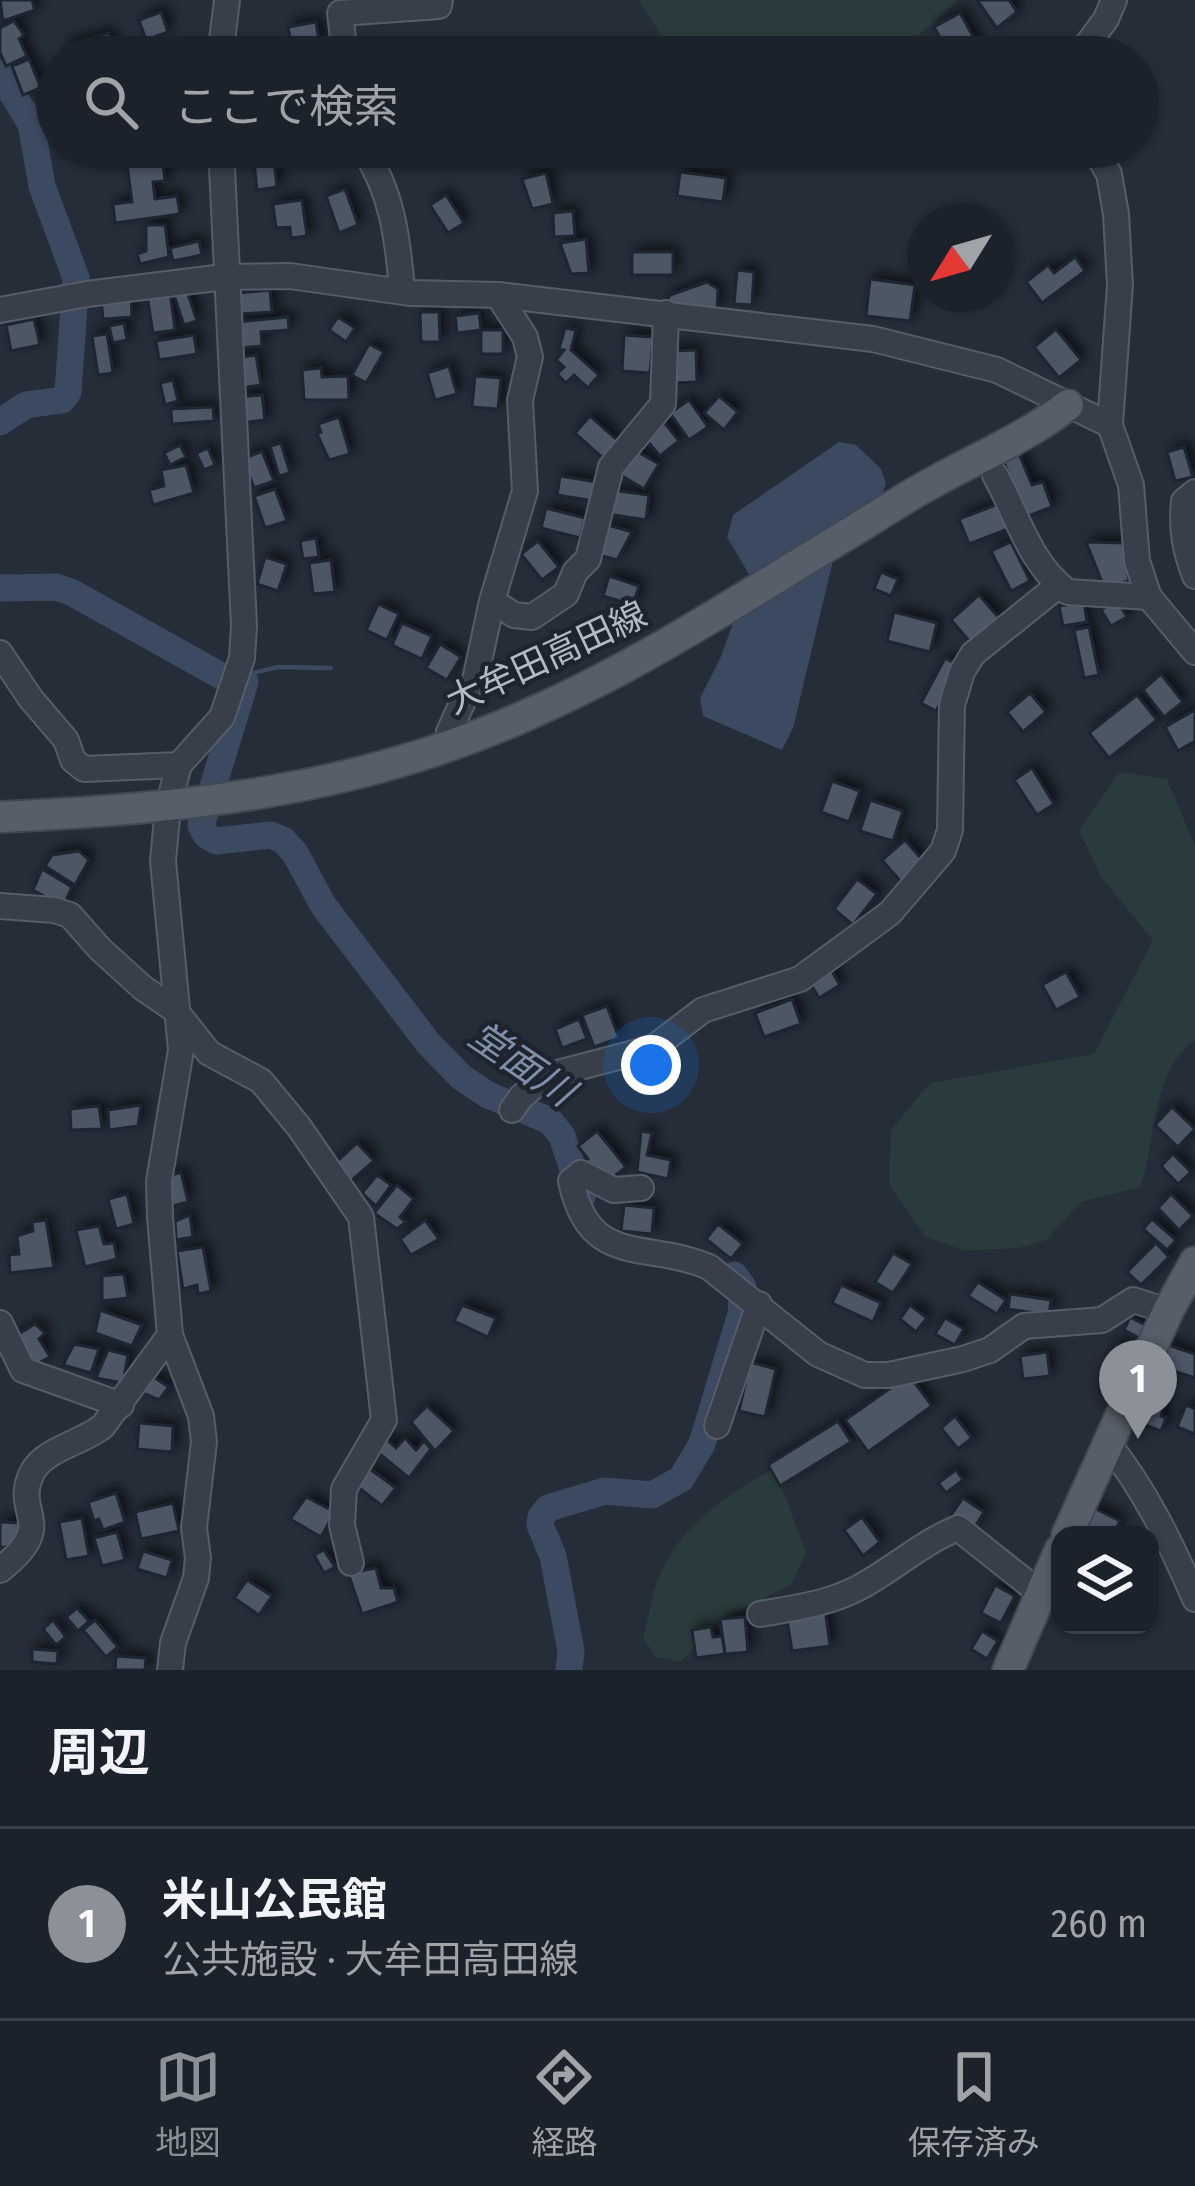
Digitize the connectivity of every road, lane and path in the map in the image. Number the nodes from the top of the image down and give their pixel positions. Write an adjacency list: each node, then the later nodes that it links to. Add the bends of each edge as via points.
1 (226, 0): 4 (street)
2 (440, 0): 5 (street, via 340,13)
3 (1114, 0): 6 (street)
4 (222, 36)
5 (342, 36)
6 (1093, 36)
7 (221, 168): 10 (street)
8 (377, 168): 11 (street, via 397,229)
9 (1105, 168): 16 (street, via 1120,285)
10 (224, 277): 11 (street, via 290,276); 13 (street); 26 (street, via 244,626 235,683 213,730)
11 (402, 291): 12 (street)
12 (498, 295): 14 (street); 22 (street, via 530,358 520,400 525,491)
13 (0, 310)
14 (666, 313): 15 (street, via 922,348 997,370); 22 (street, via 663,404 611,467 587,559 566,594 532,617)
15 (1068, 405): 16 (street); 25 (main road, 大牟田高田線, via 658,649)
16 (1110, 425): 21 (street, via 1131,485 1137,561)
17 (995, 475): 20 (street, via 1022,535)
18 (1195, 492): 19 (street, via 1184,501 1182,522)
19 (1195, 577)
20 (1059, 585): 21 (street); 31 (street, via 973,654 962,672 952,705 944,851 890,914 800,980 704,1010 653,1048 546,1076)
21 (1149, 597): 23 (street)
22 (492, 601): 25 (street)
23 (1195, 652)
24 (0, 653): 26 (street, via 84,769)
25 (448, 746): 27 (main road, 大牟田高田線, via 331,780)
26 (179, 765): 27 (street)
27 (195, 804): 28 (main road, 大牟田高田線); 30 (street, via 164,861)
28 (0, 817)
29 (0, 906): 30 (street, via 70,915)
30 (175, 1010): 37 (street, via 181,1050 159,1181); 42 (street, via 209,1053 261,1081 361,1217 384,1420 344,1490)
31 (512, 1110)
32 (641, 1188): 34 (street, via 614,1190 580,1172 572,1181 584,1220 600,1238 691,1259)
33 (1195, 1262): 35 (main road)
34 (759, 1304): 35 (street, via 818,1354 865,1375 963,1359 1024,1326 1102,1320 1133,1300); 39 (street)
35 (1168, 1312): 40 (main road)
36 (0, 1323): 38 (street, via 23,1370)
37 (170, 1335): 38 (street); 48 (street, via 204,1442 196,1578)
38 (121, 1405): 43 (street, via 89,1438 43,1459 32,1473 32,1534)
39 (717, 1426)
40 (1107, 1442): 41 (main road); 46 (street, via 1174,1549)
41 (1070, 1526)
42 (351, 1564)
43 (0, 1570)
44 (1051, 1571): 45 (main road)
45 (1041, 1594): 47 (street, via 958,1528 861,1587); 49 (main road)
46 (1195, 1599)
47 (760, 1614)
48 (170, 1670)
49 (1008, 1670)

